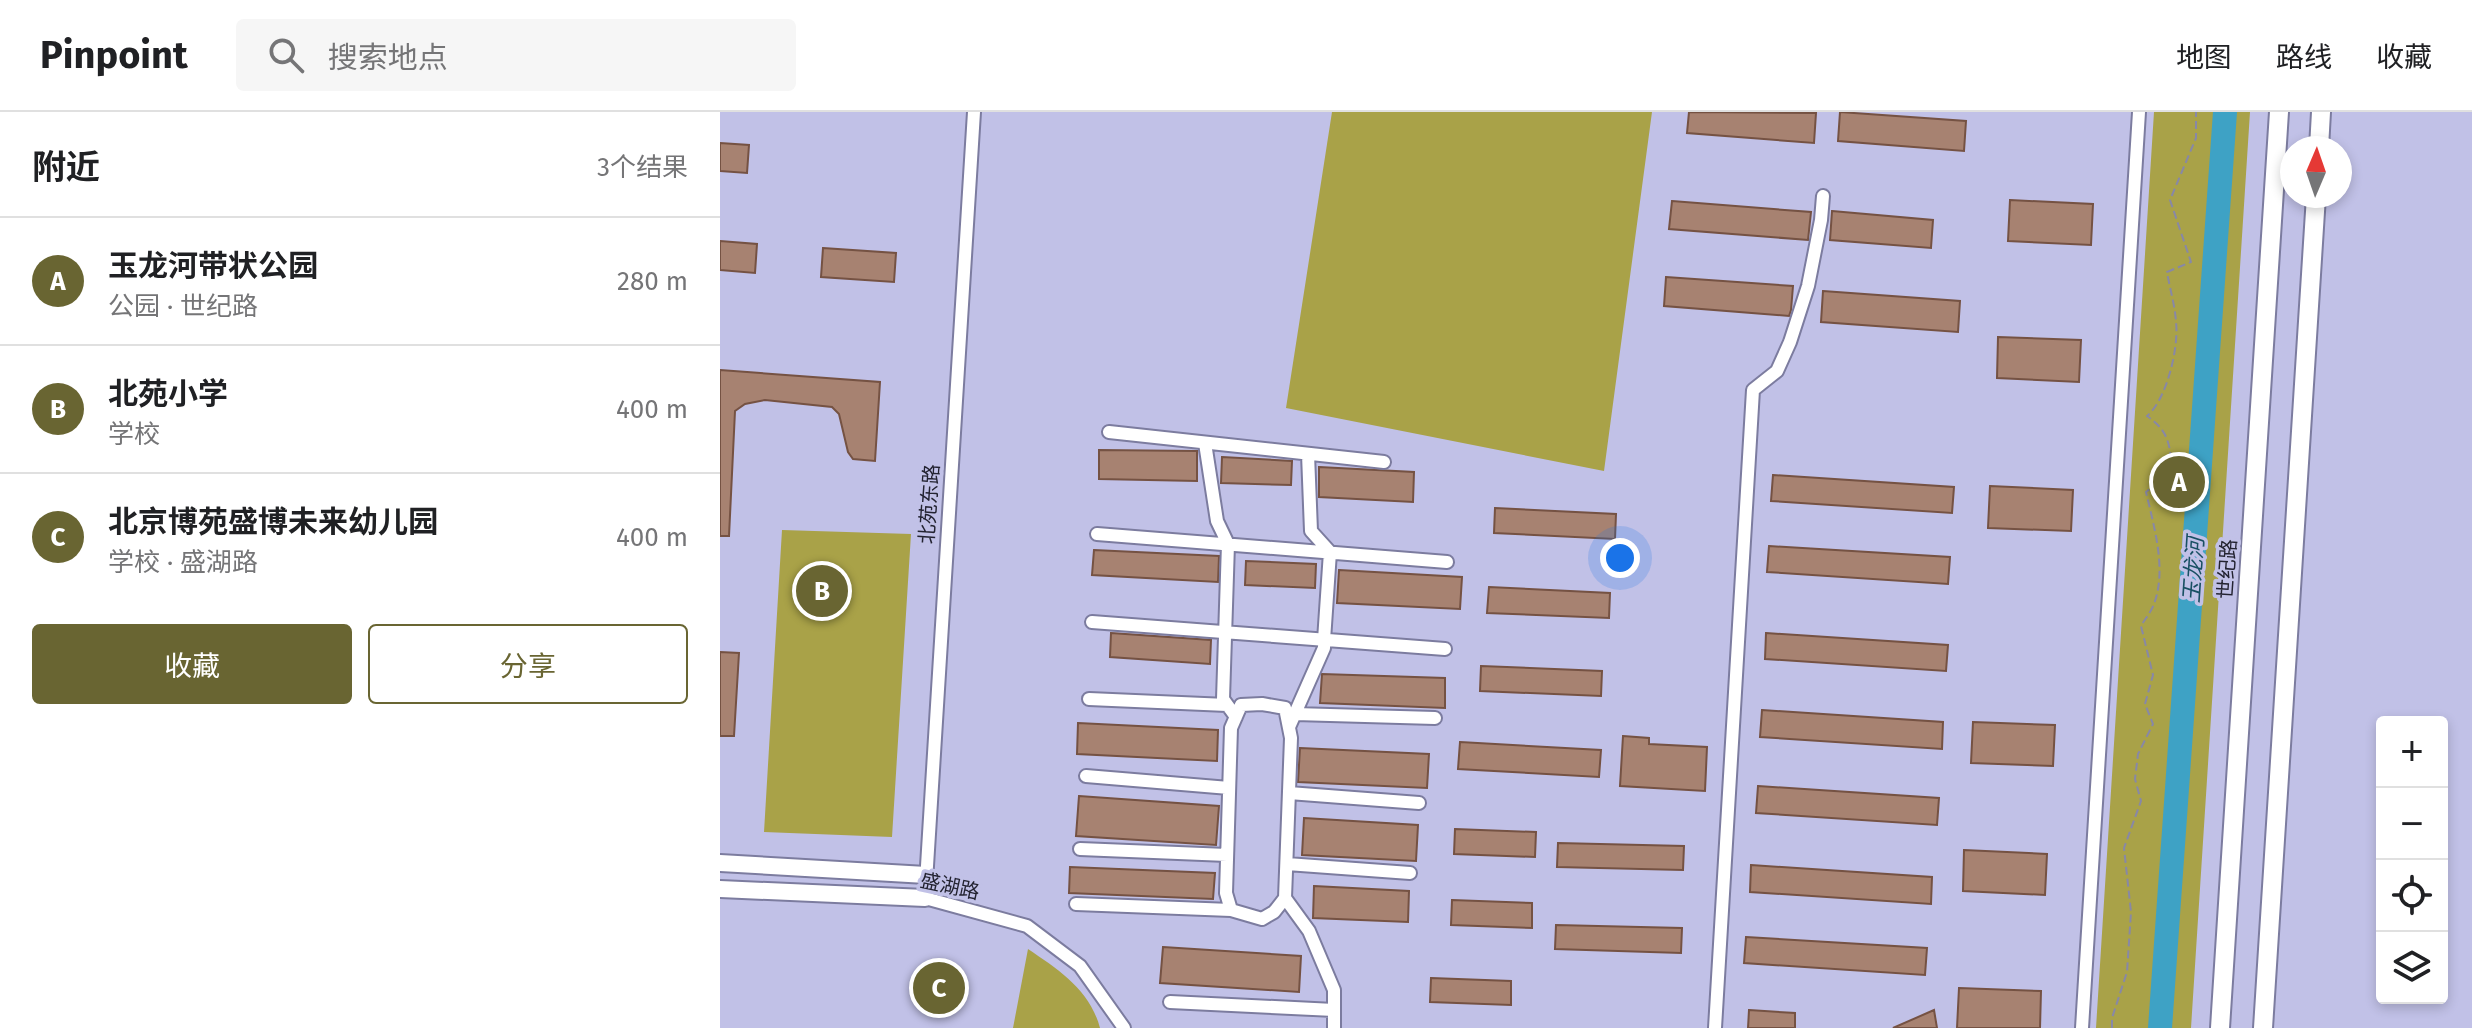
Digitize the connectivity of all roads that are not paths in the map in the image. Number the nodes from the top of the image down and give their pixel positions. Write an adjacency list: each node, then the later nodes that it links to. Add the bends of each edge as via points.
1 (974, 112): 35 (street, 北苑东路)
2 (2139, 112): 46 (street)
3 (2279, 112): 47 (main road, 世纪路)
4 (2321, 112): 5 (main road)
5 (2320, 136)
6 (1823, 196): 45 (street, via 1808,286 1790,342 1777,371 1753,390)
7 (2315, 208): 48 (main road)
8 (1109, 432): 9 (street)
9 (1205, 443): 10 (street); 13 (street, via 1217,521)
10 (1308, 454): 11 (street); 14 (street, via 1311,531)
11 (1384, 462)
12 (1097, 534): 13 (street)
13 (1228, 544): 14 (street); 17 (street)
14 (1330, 552): 15 (street); 18 (street)
15 (1447, 562)
16 (1092, 622): 17 (street)
17 (1225, 632): 18 (street); 21 (street)
18 (1324, 640): 19 (street); 22 (street)
19 (1445, 649)
20 (1089, 699): 21 (street)
21 (1227, 705): 23 (street)
22 (1295, 714): 24 (street); 25 (street)
23 (1236, 717): 25 (street, via 1241,705 1285,708); 27 (street)
24 (1435, 718)
25 (1289, 727): 28 (street)
26 (1086, 776): 27 (street)
27 (1229, 788): 31 (street)
28 (1289, 793): 29 (street); 33 (street)
29 (1419, 803)
30 (1080, 849): 31 (street)
31 (1227, 855): 40 (street)
32 (720, 863): 35 (main road, 盛湖路)
33 (1287, 864): 34 (street); 38 (street)
34 (1410, 873)
35 (926, 875): 37 (street, 北苑东路)
36 (720, 889): 37 (main road, 盛湖路)
37 (925, 898): 43 (street, 盛湖路, via 1027,926 1080,966)
38 (1285, 898): 40 (street, via 1262,919); 42 (street, via 1309,931 1334,990)
39 (1076, 904): 40 (street)
40 (1231, 910)
41 (1170, 1002): 42 (street)
42 (1334, 1010): 44 (street)
43 (1124, 1028)
44 (1334, 1028)
45 (1715, 1028)
46 (2082, 1028)
47 (2220, 1028)
48 (2263, 1028)

